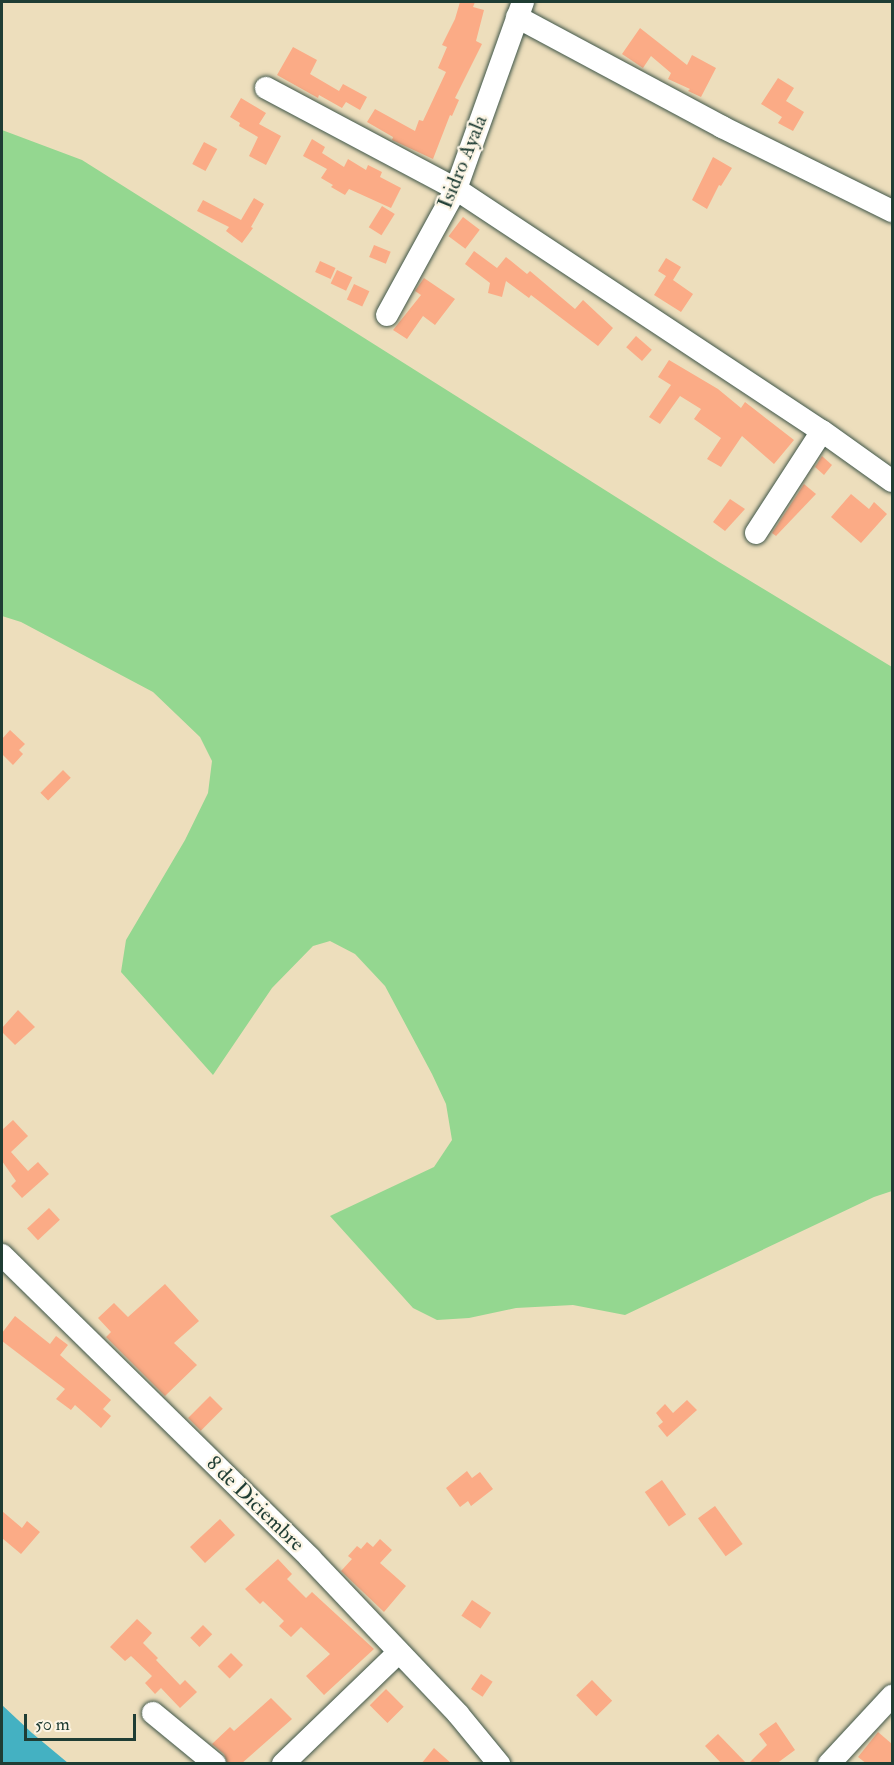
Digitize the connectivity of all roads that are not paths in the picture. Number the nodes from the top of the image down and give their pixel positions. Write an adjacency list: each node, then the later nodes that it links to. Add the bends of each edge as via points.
1 (520, 9): 3 (street, Isidro Ayala); 4 (street, via 722,127)
2 (267, 88): 3 (street)
3 (456, 189): 5 (street, Isidro Ayala); 6 (street)
4 (892, 211)
5 (387, 315)
6 (822, 431): 7 (street); 8 (street)
7 (892, 481)
8 (756, 533)
9 (2, 1255): 10 (street, 8 de Diciembre, via 302,1550)
10 (399, 1652): 14 (street); 15 (street, 8 de Diciembre)
11 (892, 1696): 16 (street)
12 (153, 1713): 13 (street)
13 (215, 1764)
14 (283, 1764)
15 (499, 1764)
16 (829, 1764)

